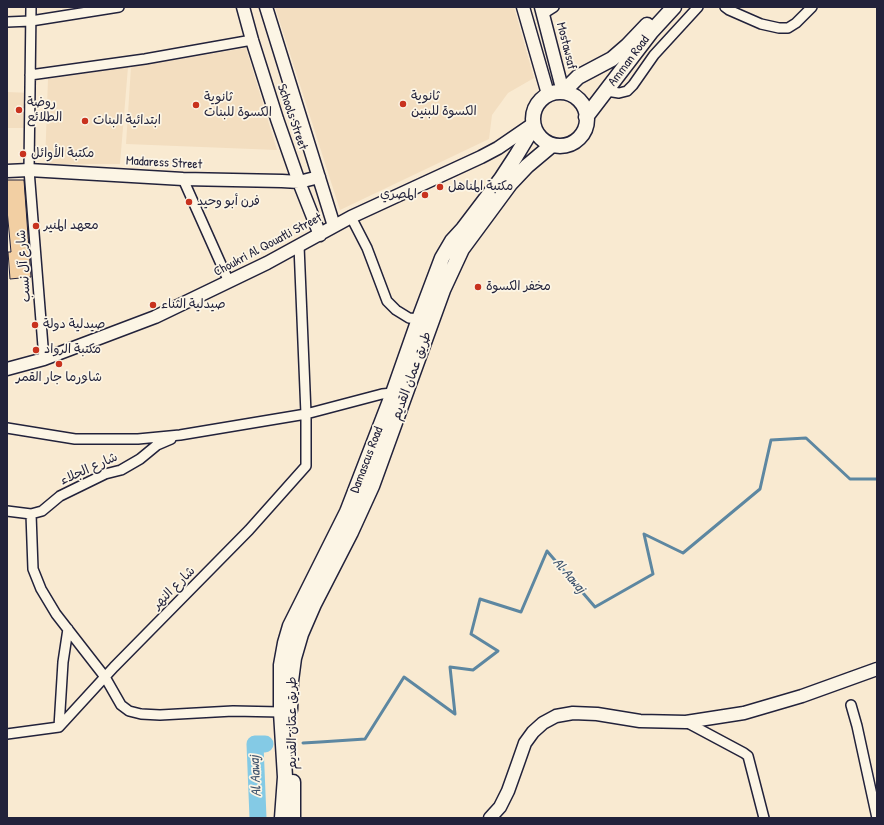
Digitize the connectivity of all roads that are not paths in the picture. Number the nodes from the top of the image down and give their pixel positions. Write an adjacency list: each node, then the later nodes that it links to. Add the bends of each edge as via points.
1 (31, 7): 13 (street, شارع آل نسب)
2 (118, 7): 13 (street)
3 (243, 7): 15 (street, Schools Street)
4 (266, 7): 27 (street, Schools Street)
5 (523, 7): 21 (street)
6 (554, 7): 12 (street)
7 (664, 7): 20 (main road, Amman Road, via 612,59 578,77)
8 (674, 7): 16 (main road, Amman Road, via 650,32)
9 (698, 7): 17 (street)
10 (725, 7): 11 (street, via 761,24 779,28 788,28 796,23)
11 (812, 7)
12 (542, 11): 20 (street, Mostawsaf)
13 (30, 21): 14 (street); 18 (street, شارع آل نسب)
14 (7, 22)
15 (252, 40): 18 (street); 29 (street, Schools Street)
16 (639, 48): 17 (street); 19 (main road, Amman Road)
17 (650, 60): 19 (street, via 627,91)
18 (30, 75): 26 (street, شارع آل نسب)
19 (607, 91): 22 (main road, Amman Road)
20 (563, 92): 21 (main road); 22 (main road, via 579,100)
21 (548, 94): 23 (main road, via 536,106)
22 (586, 118): 24 (main road, via 586,126 576,140 560,146)
23 (533, 125): 24 (main road, via 538,134); 30 (street, Choukri Al Qouatli Street, via 481,157); 35 (main road, Damascus Road, via 501,178 452,241 442,258)
24 (552, 144): 53 (main road, طريق عمان القديم, via 510,184 462,249 444,290 372,486 301,634 291,681)
25 (7, 170): 26 (street, Madaress Street)
26 (29, 170): 28 (street, Madaress Street); 36 (street, شارع آل نسب)
27 (319, 177): 29 (street, Madaress Street); 31 (street, Schools Street)
28 (183, 179): 29 (street, Madaress Street); 34 (street)
29 (299, 182): 32 (street, Schools Street)
30 (351, 217): 31 (street, Choukri Al Qouatli Street); 35 (street, via 367,248 387,301 409,318)
31 (334, 226): 32 (street, Choukri Al Qouatli Street)
32 (320, 234): 33 (street, Choukri Al Qouatli Street)
33 (299, 246): 34 (street, Choukri Al Qouatli Street); 39 (street, شارع النهر)
34 (229, 282): 36 (street, Choukri Al Qouatli Street, via 155,317)
35 (419, 319): 38 (main road, Damascus Road)
36 (44, 359): 37 (street, Choukri Al Qouatli Street)
37 (7, 369)
38 (393, 393): 39 (street); 48 (main road, Damascus Road, via 347,512 290,626 281,665)
39 (306, 414): 41 (street); 46 (street, شارع النهر, via 306,466 249,530)
40 (7, 428): 41 (street, via 75,439 138,439)
41 (180, 435): 43 (street, شارع الجلاء, via 157,445 121,470 105,474 60,496 42,511)
42 (7, 511): 43 (street)
43 (31, 514): 44 (street, via 33,569 41,589)
44 (68, 629): 46 (street); 50 (street)
45 (877, 669): 49 (street, via 802,696 744,713)
46 (105, 677): 48 (street, via 121,705 128,711 141,714); 50 (street, شارع النهر)
47 (851, 705): 56 (street)
48 (281, 712): 52 (main road, Damascus Road, via 285,777)
49 (686, 722): 54 (street, via 640,722 597,714 573,713 556,716 533,732 525,744 508,791 500,807); 55 (street, via 748,756)
50 (59, 727): 51 (street)
51 (7, 734)
52 (282, 818)
53 (293, 818)
54 (490, 818)
55 (764, 818)
56 (877, 818)

